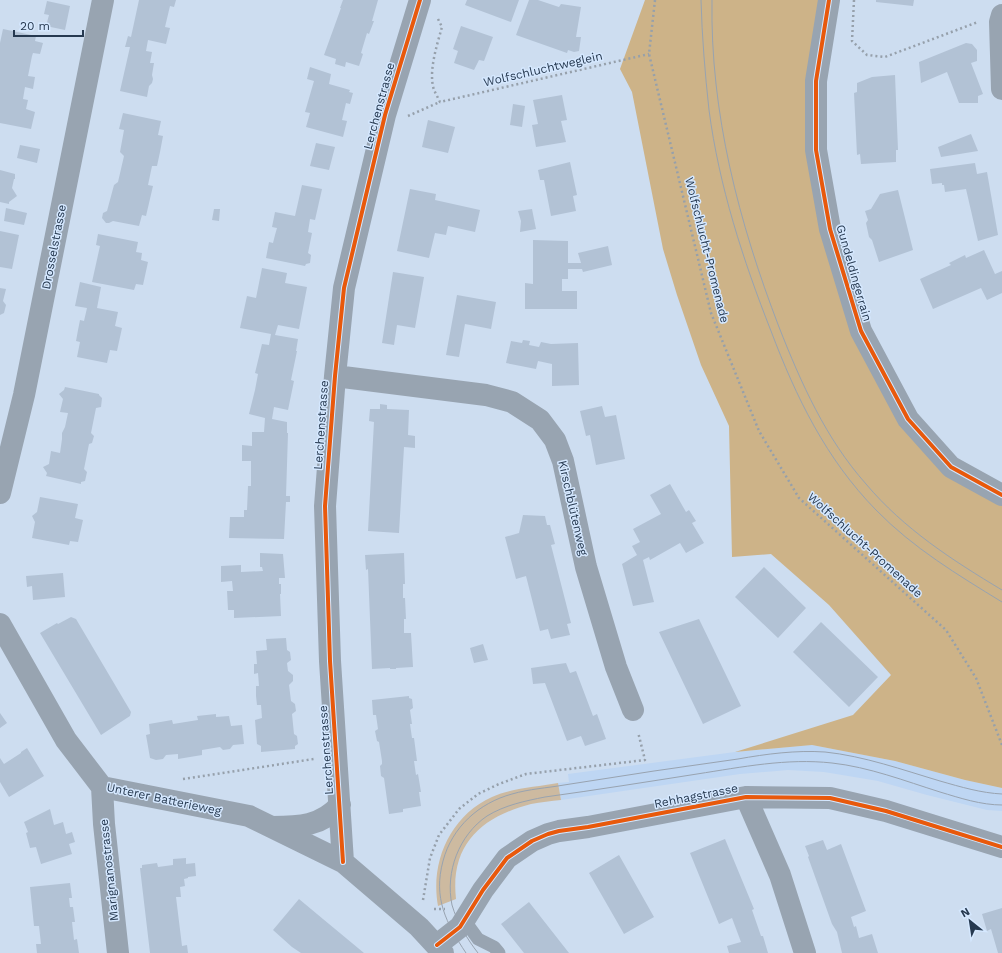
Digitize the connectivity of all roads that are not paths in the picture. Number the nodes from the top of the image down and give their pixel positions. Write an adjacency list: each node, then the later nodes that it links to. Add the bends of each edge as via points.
1 (103, 0): 7 (street, Drosselstrasse, via 24,396)
2 (829, 0): 8 (street, Gundeldingerrain, via 816,81 816,150 830,229 860,331 908,418 952,467)
3 (418, 5): 6 (street, Lerchenstrasse, via 385,115 344,288)
4 (1002, 15): 5 (street)
5 (1002, 89)
6 (335, 376): 10 (street, Kirschblütenweg, via 486,395 512,402 540,420 555,440 563,461 588,574 616,667); 13 (street, Lerchenstrasse, via 325,506 330,661)
7 (0, 493)
8 (1002, 495)
9 (0, 624): 11 (street, Unterer Batterieweg, via 66,740)
10 (633, 710)
11 (102, 787): 14 (street, Unterer Batterieweg, via 249,816); 19 (street, Marignanostrasse)
12 (746, 797): 15 (street, Rehhagstrasse, via 830,798 886,811); 17 (street, Rehhagstrasse, via 559,831 532,841 507,858 498,868); 21 (street, via 780,875)
13 (340, 805): 14 (street, via 325,818 312,823); 16 (street, Lerchenstrasse)
14 (271, 828): 16 (street, Unterer Batterieweg)
15 (1002, 847)
16 (343, 862): 18 (street, Unterer Batterieweg, via 419,927)
17 (464, 921): 18 (street, Rehhagstrasse); 20 (lane, via 478,940 494,947)
18 (440, 949)
19 (118, 953)
20 (499, 953)
21 (805, 953)

